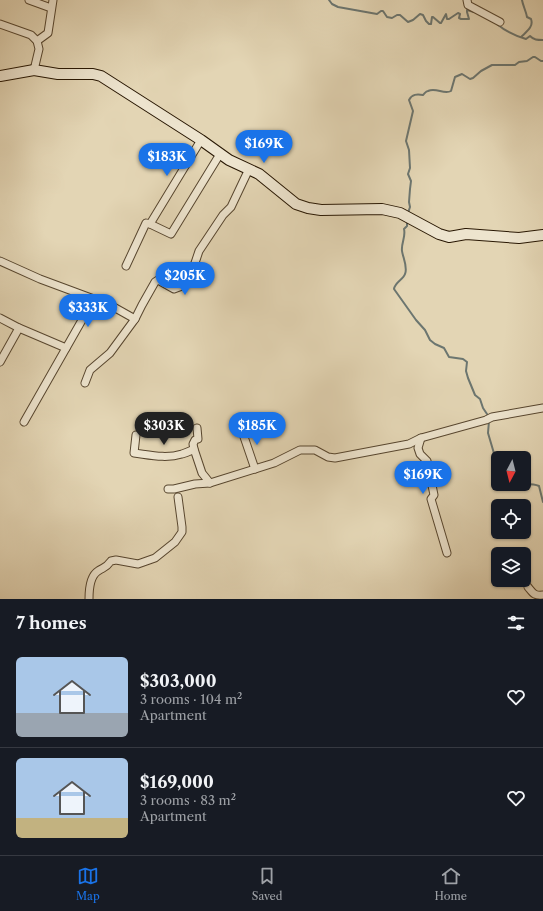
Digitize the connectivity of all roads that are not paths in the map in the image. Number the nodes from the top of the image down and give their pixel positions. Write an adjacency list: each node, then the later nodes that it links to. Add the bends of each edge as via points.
1 (29, 0): 4 (street)
2 (53, 0): 4 (street)
3 (467, 0): 5 (street, via 468,5)
4 (51, 8): 7 (street, via 48,33)
5 (500, 22)
6 (0, 24): 7 (street, via 31,35)
7 (37, 41): 8 (street, via 39,49)
8 (34, 70): 9 (street); 10 (street, via 101,76)
9 (0, 76)
10 (201, 140): 11 (street); 13 (street)
11 (220, 154): 12 (street); 13 (street, via 171,234)
12 (249, 169): 14 (street, via 296,204 308,208 382,209 400,213 449,237 466,234 519,238); 19 (street, via 231,207 199,251 182,286 174,289 158,280 155,282)
13 (150, 224): 16 (street, via 146,223)
14 (543, 235)
15 (0, 261): 17 (street)
16 (126, 266)
17 (94, 299): 19 (street); 21 (street)
18 (0, 318): 20 (street)
19 (135, 319): 23 (street, via 110,353 90,370)
20 (19, 328): 21 (street); 22 (street)
21 (66, 348): 25 (street)
22 (0, 362)
23 (85, 383)
24 (543, 408): 29 (street, via 492,417)
25 (24, 422)
26 (197, 428): 30 (street, via 198,439 193,444)
27 (241, 428): 31 (street)
28 (136, 435): 30 (street, via 134,452 170,456)
29 (420, 438): 31 (street, via 409,444 335,458 315,450 300,450); 35 (street, via 418,448 426,461 434,495 431,499)
30 (194, 450): 32 (street, via 202,473)
31 (255, 469): 32 (street)
32 (210, 483): 33 (street)
33 (168, 489)
34 (178, 497): 38 (street, via 182,532 175,542 155,558 138,564 111,561 94,575)
35 (447, 553)
36 (528, 587): 37 (street, via 535,595)
37 (543, 595)
38 (89, 599)

